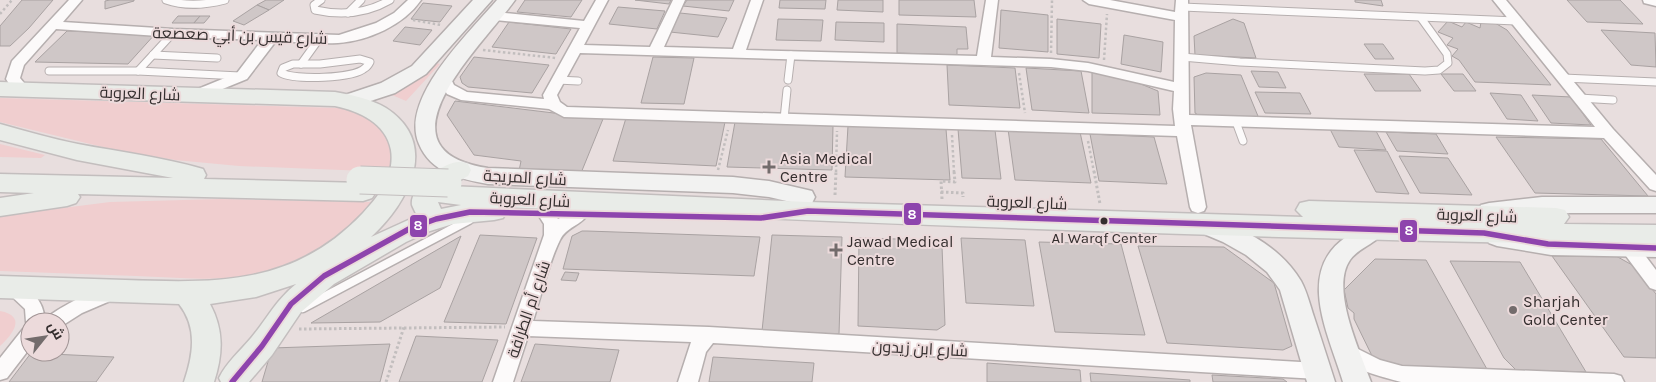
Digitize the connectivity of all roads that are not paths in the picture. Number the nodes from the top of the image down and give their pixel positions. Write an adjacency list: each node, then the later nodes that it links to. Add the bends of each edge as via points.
1 (76, 0): 24 (street)
2 (166, 0): 3 (lane, via 196,5)
3 (225, 0)
4 (321, 0): 21 (lane, via 314,6 315,10)
5 (361, 0): 21 (lane)
6 (390, 0): 21 (lane, via 371,10)
7 (415, 0): 29 (street, شارع قيس بن أبي صعصعة, via 397,18 359,35)
8 (483, 0): 27 (main road, شارع المريجة)
9 (506, 0): 19 (main road, شارع المريجة)
10 (602, 0): 25 (street)
11 (679, 0): 30 (street)
12 (757, 0): 32 (street)
13 (992, 0): 37 (street)
14 (1089, 0): 20 (street)
15 (1499, 0): 23 (street)
16 (1505, 0): 23 (street)
17 (1649, 0): 18 (street)
18 (1656, 2)
19 (493, 8): 25 (street); 27 (main road, شارع المريجة)
20 (1181, 8): 22 (lane); 35 (street)
21 (348, 13)
22 (1422, 18): 23 (lane); 35 (lane, via 1447,54 1448,65 1443,69 1386,69)
23 (1516, 21): 43 (street)
24 (54, 25): 26 (street, شارع قيس بن أبي صعصعة); 50 (street, via 14,69 13,79)
25 (588, 25): 31 (street)
26 (173, 33): 28 (street, شارع قيس بن أبي صعصعة); 33 (lane)
27 (467, 33): 42 (main road, شارع المريجة); 56 (main road, شارع المريجة, via 410,76 388,88)
28 (272, 37): 29 (street, شارع قيس بن أبي صعصعة); 41 (street)
29 (319, 39): 38 (lane)
30 (655, 51): 31 (street); 32 (street)
31 (572, 54): 44 (street)
32 (738, 54): 34 (street)
33 (153, 55): 36 (lane); 40 (lane)
34 (791, 55): 37 (street); 45 (lane)
35 (1182, 57): 48 (street)
36 (217, 58)
37 (983, 61): 48 (street, via 1051,63 1103,70)
38 (301, 64): 38 (lane, via 286,66 281,73 334,76 361,71 370,62 360,59)
39 (49, 71): 40 (lane)
40 (138, 71): 41 (lane)
41 (242, 76): 52 (street); 53 (street)
42 (444, 78): 57 (street, via 452,91 466,97); 70 (main road, شارع المريجة, via 425,116 425,137 436,156)
43 (1563, 78): 47 (lane); 54 (street)
44 (557, 80): 46 (lane); 57 (street, via 550,95)
45 (788, 80)
46 (578, 81)
47 (1656, 82)
48 (1181, 88): 60 (street)
49 (0, 89): 50 (main road, شارع العروبة)
50 (22, 89): 52 (main road, شارع العروبة)
51 (787, 90): 58 (lane)
52 (198, 94): 53 (main road, شارع العروبة)
53 (252, 96): 56 (main road, شارع العروبة)
54 (1579, 98): 55 (lane); 62 (street)
55 (1613, 100)
56 (349, 101): 82 (main road, شارع العروبة, via 381,115 392,125 404,151 403,167 398,184 374,218 356,236)
57 (553, 105): 58 (street, via 572,113)
58 (784, 119): 60 (street, via 1085,128)
59 (1236, 122): 60 (street); 62 (street); 63 (lane)
60 (1183, 126): 75 (street)
61 (0, 132): 65 (main road, via 77,152)
62 (1608, 133): 67 (street)
63 (1243, 141)
64 (0, 168): 65 (main road, شارع العروبة)
65 (194, 175): 68 (main road, شارع العروبة)
66 (0, 183): 69 (main road, شارع العروبة)
67 (1653, 183): 73 (street)
68 (361, 186): 69 (main road, شارع العروبة); 70 (main road, شارع العروبة)
69 (143, 188): 72 (main road)
70 (447, 192): 71 (main road, شارع العروبة); 71 (main road, شارع المريجة, via 498,177 760,188); 74 (main road, via 461,214); 90 (main road, via 397,235 324,276 291,304)
71 (806, 204): 75 (main road, شارع العروبة); 75 (main road, شارع العروبة, via 835,198 949,196 1100,204); 76 (main road, via 761,218 580,214)
72 (0, 207)
73 (1652, 210): 77 (main road, شارع العروبة)
74 (486, 211): 76 (main road); 90 (lane, via 308,306)
75 (1199, 215): 77 (main road, شارع العروبة); 78 (main road, شارع العروبة); 95 (main road, via 1254,247 1285,275)
76 (549, 224): 89 (street, شارع أم الطرافة)
77 (1477, 224): 78 (main road, شارع العروبة); 79 (main road, شارع العروبة); 80 (main road, via 1529,243)
78 (1373, 230): 93 (main road, via 1343,251 1331,275 1331,301)
79 (1656, 235)
80 (1629, 247): 81 (main road); 83 (street)
81 (1656, 248)
82 (309, 266): 86 (main road, شارع العروبة, via 268,282 234,290); 96 (main road, via 281,294 258,326)
83 (1656, 283)
84 (7, 287): 85 (main road, شارع العروبة); 87 (street, via 32,303)
85 (117, 291): 86 (main road, شارع العروبة); 88 (street)
86 (186, 293): 97 (main road, via 200,311 207,333 206,360)
87 (36, 312)
88 (69, 312)
89 (521, 328): 91 (street, شارع ابن زيدون); 98 (street, شارع أم الطرافة)
90 (272, 330): 96 (main road)
91 (709, 335): 95 (street, شارع ابن زيدون); 99 (street, via 697,348)
92 (20, 348): 94 (street)
93 (1348, 352): 101 (main road); 102 (street, via 1375,367 1402,374)
94 (0, 372)
95 (1320, 376): 100 (main road, via 1333,376)
96 (233, 380)
97 (199, 382)
98 (503, 382)
99 (688, 382)
100 (1343, 382)
101 (1357, 382)
102 (1603, 382): 103 (street)
103 (1614, 382)

